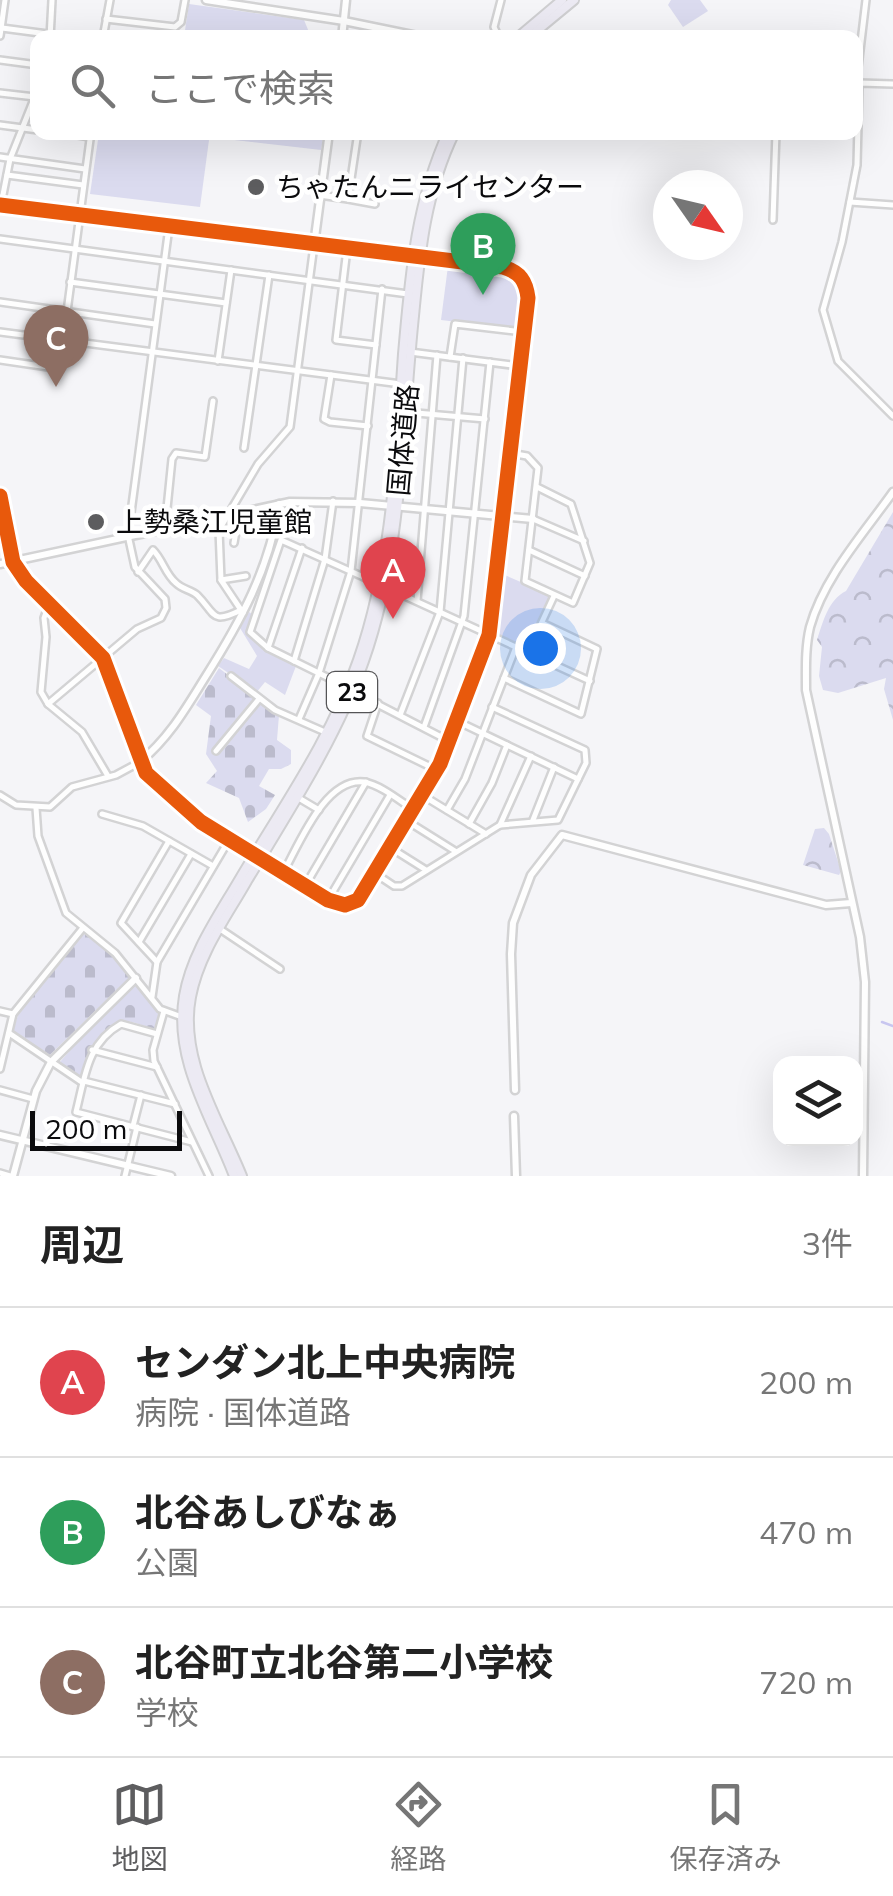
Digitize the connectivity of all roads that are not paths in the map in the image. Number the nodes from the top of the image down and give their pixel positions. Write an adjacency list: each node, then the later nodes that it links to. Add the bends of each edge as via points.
1 (5, 0): 14 (street)
2 (52, 0): 15 (street)
3 (110, 0): 12 (street)
4 (185, 0): 12 (street, via 175,27)
5 (206, 0): 13 (street)
6 (346, 0): 13 (street)
7 (501, 0): 19 (street)
8 (562, 0): 11 (main road)
9 (574, 0): 11 (main road)
10 (866, 0): 22 (street)
11 (552, 7): 20 (main road); 21 (main road)
12 (106, 18): 16 (street)
13 (344, 20): 17 (street); 18 (street)
14 (1, 26): 23 (street)
15 (50, 30)
16 (105, 30)
17 (343, 30)
18 (390, 30)
19 (495, 30)
20 (526, 30)
21 (534, 30)
22 (862, 30)
23 (30, 32)
24 (0, 60): 25 (street)
25 (30, 64)
26 (863, 83): 27 (street)
27 (893, 84)
28 (0, 93): 29 (street)
29 (30, 96)
30 (30, 110): 32 (street)
31 (0, 125): 32 (street)
32 (22, 128): 33 (street); 41 (street)
33 (30, 129)
34 (89, 140): 42 (street)
35 (328, 140): 45 (street)
36 (357, 140): 46 (street)
37 (447, 140): 58 (main road, 国体道路 / 23)
38 (776, 140): 52 (street)
39 (858, 140): 47 (street)
40 (0, 158): 41 (street)
41 (10, 159): 42 (street); 43 (street)
42 (86, 169): 44 (street)
43 (7, 175): 44 (street); 50 (street)
44 (83, 184): 51 (street)
45 (320, 195): 46 (street); 55 (street)
46 (348, 199): 48 (street)
47 (850, 202): 49 (street); 93 (street, via 823,310 838,360)
48 (375, 204)
49 (893, 205)
50 (0, 206): 51 (street)
51 (80, 216): 53 (street); 56 (street)
52 (773, 220)
53 (169, 227): 55 (street); 59 (street)
54 (0, 239): 56 (street)
55 (314, 245): 57 (street); 62 (street)
56 (75, 250): 59 (street); 63 (street)
57 (347, 250): 58 (street); 64 (street)
58 (415, 258): 67 (main road, 国体道路 / 23); 73 (street, via 517,273 527,288); 77 (main road, 国体道路 / 23)
59 (164, 262): 60 (street); 66 (street)
60 (231, 270): 61 (street); 69 (street)
61 (269, 276): 62 (street); 84 (street)
62 (309, 281): 64 (street); 86 (street)
63 (70, 282): 66 (street); 70 (street)
64 (343, 285): 65 (street); 75 (street, via 336,340)
65 (382, 289): 67 (street); 75 (street)
66 (159, 294): 69 (street); 71 (street)
67 (408, 294): 89 (main road, 国体道路 / 23)
68 (0, 302): 70 (street)
69 (226, 303): 82 (street)
70 (67, 311): 71 (street); 74 (street)
71 (155, 324): 76 (street)
72 (0, 332): 74 (street)
73 (524, 332): 79 (street, via 454,324); 85 (street)
74 (63, 340): 76 (street); 81 (street, via 55,368)
75 (376, 345): 88 (street)
76 (152, 352): 82 (street); 114 (street)
77 (410, 352): 78 (street); 91 (main road, 国体道路 / 23)
78 (437, 355): 79 (street); 92 (street)
79 (450, 357): 80 (street)
80 (464, 358): 83 (street); 94 (street)
81 (0, 360)
82 (218, 361): 84 (street)
83 (490, 362): 85 (street); 95 (street)
84 (256, 366): 86 (street); 97 (street)
85 (519, 366): 98 (street)
86 (297, 372): 87 (street); 109 (street, via 287,434 258,464)
87 (331, 376): 88 (street); 96 (street, via 324,419)
88 (372, 381): 89 (street); 96 (street)
89 (401, 384): 105 (main road, 国体道路 / 23)
90 (213, 401): 113 (street, via 205,457 172,459)
91 (405, 412): 92 (street); 105 (main road, 国体道路 / 23)
92 (432, 414): 94 (street); 106 (street)
93 (893, 416)
94 (458, 417): 95 (street); 108 (street)
95 (485, 419): 110 (street)
96 (368, 426): 103 (street)
97 (244, 448)
98 (510, 453): 99 (street, via 527,456 538,468); 111 (street)
99 (537, 486): 112 (street); 115 (street, via 572,504)
100 (893, 492): 192 (street, via 822,598 806,650 806,690)
101 (0, 496): 120 (street)
102 (333, 501): 103 (street); 104 (street); 119 (street)
103 (360, 502): 105 (street); 122 (street)
104 (280, 503): 107 (street); 131 (street, via 267,559)
105 (393, 506): 106 (street); 127 (main road, 国体道路 / 23)
106 (424, 508): 108 (street); 129 (street)
107 (240, 511): 109 (street); 116 (street)
108 (449, 511): 110 (street); 132 (street)
109 (230, 513): 113 (street); 126 (street, via 219,530)
110 (476, 513): 111 (street); 133 (street)
111 (503, 516): 112 (street); 135 (street)
112 (533, 519): 115 (street); 118 (street)
113 (164, 528): 114 (street)
114 (128, 535): 120 (street); 123 (street)
115 (584, 540): 125 (street)
116 (234, 543)
117 (302, 548): 119 (street); 137 (street); 137 (street, via 280,540 253,616 250,632)
118 (529, 550): 125 (street); 128 (street, via 526,581)
119 (326, 559): 122 (street); 140 (street)
120 (13, 562): 121 (street); 130 (street)
121 (0, 564)
122 (352, 571): 127 (street); 141 (street)
123 (138, 572): 131 (street, via 152,550 174,582 217,618); 139 (street, via 159,590 166,608)
124 (246, 576): 126 (street)
125 (586, 577): 128 (street, via 572,604)
126 (222, 580): 131 (street)
127 (382, 586): 129 (street); 145 (main road, 国体道路 / 23, via 370,642)
128 (555, 595): 134 (street)
129 (416, 601): 132 (street)
130 (48, 604): 139 (street); 148 (street, via 40,679)
131 (242, 612): 160 (street, via 170,734)
132 (440, 612): 133 (street); 150 (street)
133 (462, 622): 135 (street); 153 (street)
134 (542, 623): 138 (street); 144 (street, via 598,649)
135 (489, 635): 136 (street); 152 (street)
136 (516, 647): 138 (street); 143 (street)
137 (268, 648): 140 (street)
138 (528, 652): 144 (street)
139 (102, 658): 148 (street); 160 (street)
140 (294, 661): 141 (street)
141 (319, 674): 145 (street); 151 (street)
142 (231, 676): 146 (street)
143 (504, 678): 144 (street, via 582,714); 149 (street)
144 (590, 681)
145 (350, 689): 147 (street); 154 (main road, 国体道路 / 23); 169 (main road, 国体道路 / 23)
146 (258, 699): 151 (street); 158 (street)
147 (378, 703): 150 (street); 162 (street, via 367,736)
148 (48, 704): 163 (street, via 82,732)
149 (492, 707): 155 (street); 164 (street, via 585,750)
150 (400, 715): 153 (street)
151 (298, 719): 154 (street)
152 (457, 721): 155 (street); 156 (street)
153 (424, 728): 156 (street)
154 (325, 732): 185 (main road, 国体道路 / 23)
155 (482, 734): 157 (street); 173 (street)
156 (449, 741): 162 (street)
157 (507, 746): 159 (street); 177 (street)
158 (216, 750)
159 (531, 756): 161 (street); 178 (street)
160 (140, 762): 163 (street); 180 (street, via 151,780)
161 (554, 767): 164 (street); 176 (street)
162 (437, 770): 167 (street)
163 (108, 776): 170 (street)
164 (578, 779): 176 (street, via 558,820)
165 (366, 782): 166 (street); 171 (street, via 334,791); 190 (street)
166 (390, 795): 172 (street); 191 (street)
167 (422, 795): 172 (street); 173 (street)
168 (0, 796): 170 (street)
169 (296, 796): 171 (street); 185 (main road, 国体道路 / 23)
170 (36, 808): 193 (street, via 60,902)
171 (319, 810): 188 (street)
172 (414, 810): 175 (street)
173 (447, 810): 177 (street)
174 (102, 814): 181 (street)
175 (407, 822): 182 (street); 183 (street)
176 (533, 822): 178 (street)
177 (469, 824): 179 (street)
178 (500, 825): 179 (street)
179 (486, 834): 183 (street)
180 (229, 840): 185 (street); 186 (street)
181 (169, 842): 184 (street); 195 (street, via 121,923)
182 (391, 848): 187 (street); 189 (street)
183 (456, 852): 187 (street)
184 (191, 854): 186 (street); 195 (street)
185 (257, 857): 188 (street); 194 (main road, 国体道路 / 23); 203 (main road, 国体道路 / 23, via 194,962)
186 (213, 866): 196 (street)
187 (426, 870): 189 (street, via 397,886)
188 (283, 873): 190 (street)
189 (376, 874): 191 (street, via 352,904)
190 (305, 886): 191 (street)
191 (328, 900)
192 (851, 903): 212 (street, via 826,904 562,835 532,875 513,923); 230 (street, via 864,982)
193 (82, 929): 198 (street); 202 (street)
194 (219, 929): 197 (street); 228 (main road, 国体道路 / 23, via 195,980 188,1027 194,1062)
195 (139, 942): 196 (street)
196 (158, 962): 199 (street)
197 (280, 969)
198 (136, 978): 199 (street); 207 (street)
199 (152, 998): 201 (street)
200 (0, 1010): 202 (street)
201 (164, 1011): 203 (street); 205 (street)
202 (14, 1014): 204 (street)
203 (182, 1017): 227 (main road, 国体道路 / 23, via 188,1064)
204 (9, 1033): 207 (street); 209 (street)
205 (157, 1034): 206 (street, via 119,1024); 208 (street)
206 (92, 1050): 208 (street); 210 (street)
207 (51, 1062): 210 (street); 214 (street)
208 (157, 1067): 215 (street)
209 (0, 1070)
210 (83, 1082): 213 (street); 217 (street, via 76,1112)
211 (0, 1090): 214 (street)
212 (516, 1090)
213 (141, 1096): 215 (street); 217 (street)
214 (33, 1099): 219 (street)
215 (175, 1104): 220 (street)
216 (514, 1116): 229 (street)
217 (135, 1127): 220 (street); 221 (street)
218 (0, 1135): 219 (street)
219 (22, 1140): 221 (street); 223 (street)
220 (192, 1142): 226 (street)
221 (128, 1165): 224 (street); 225 (street)
222 (0, 1174): 223 (street)
223 (12, 1176)
224 (125, 1176)
225 (171, 1176)
226 (208, 1176)
227 (234, 1176)
228 (242, 1176)
229 (516, 1176)
230 (862, 1176)

